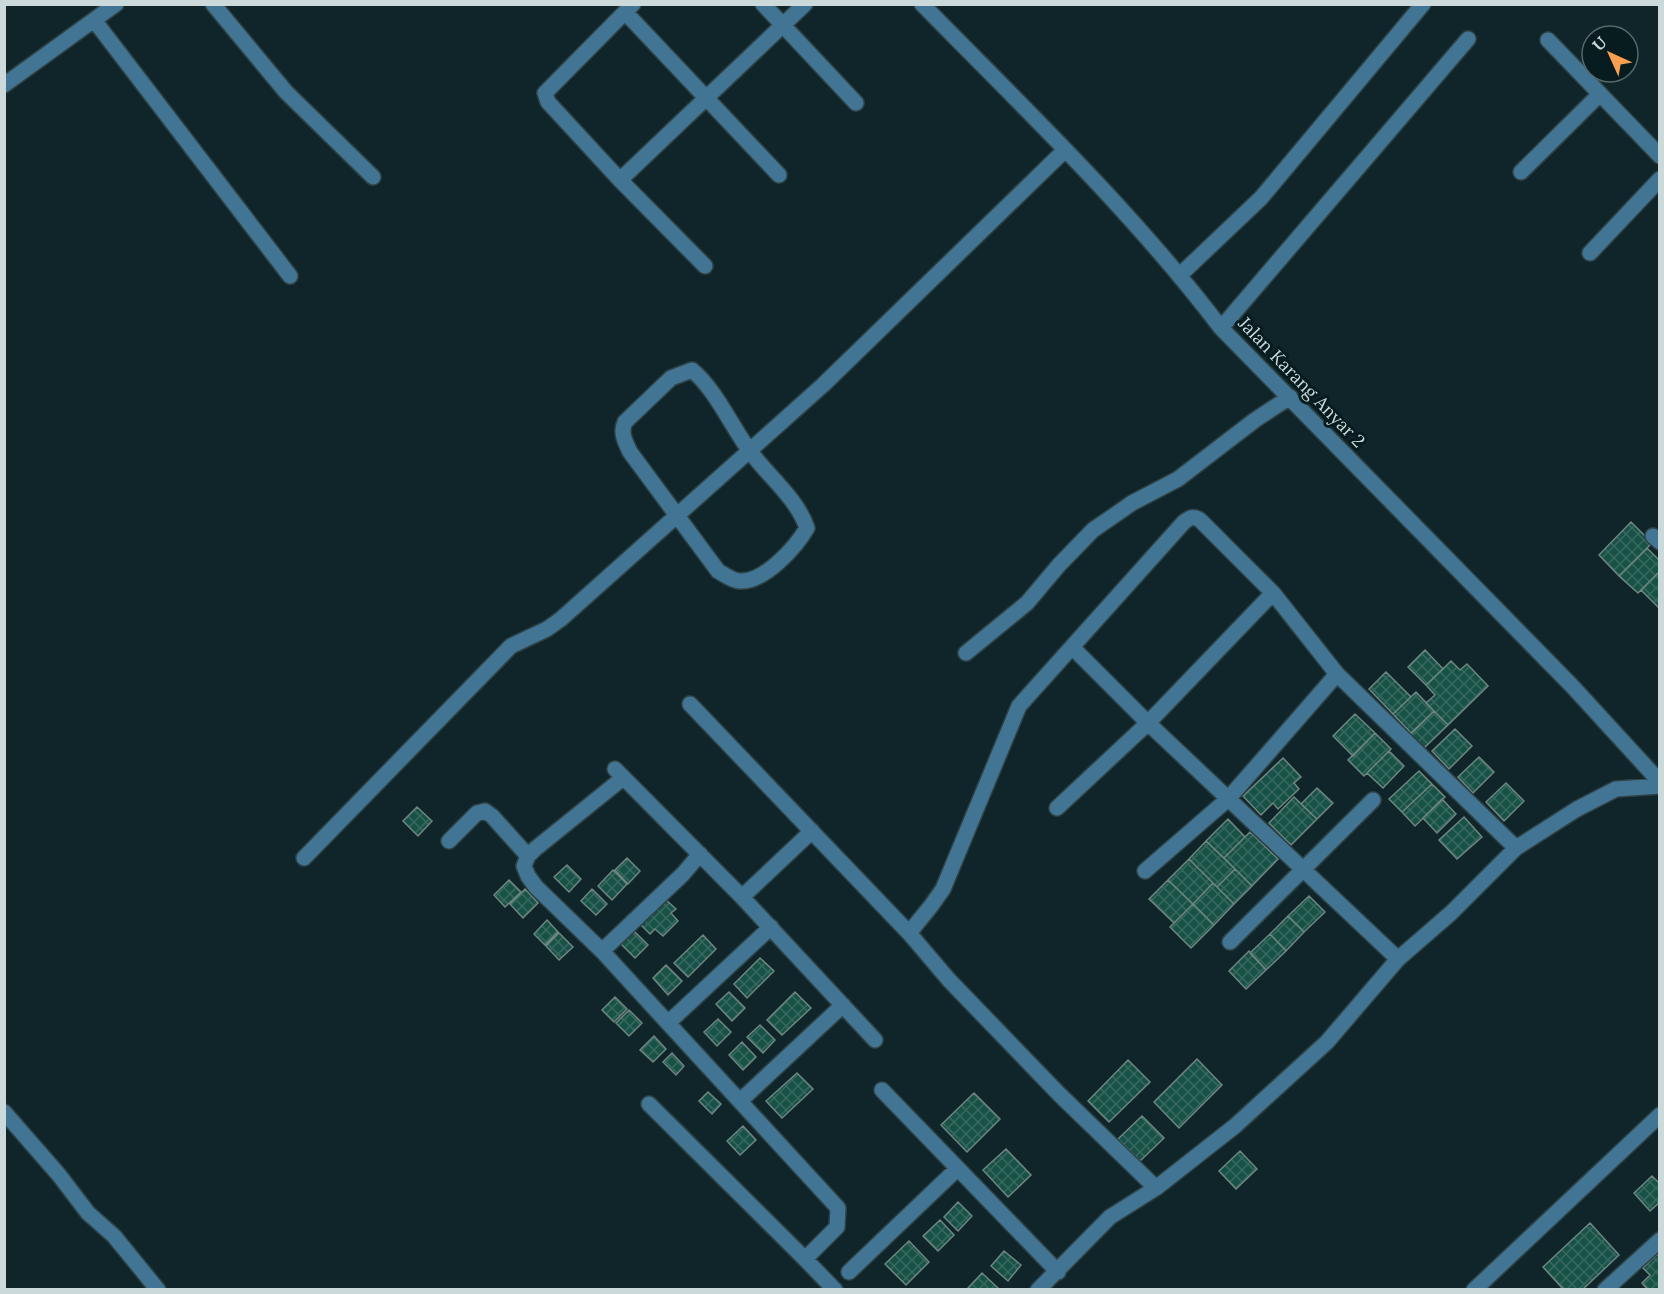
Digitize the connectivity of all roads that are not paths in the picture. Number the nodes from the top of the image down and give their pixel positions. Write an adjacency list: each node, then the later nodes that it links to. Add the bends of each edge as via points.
1 (116, 4): 8 (street)
2 (213, 4): 20 (street, via 286,92)
3 (763, 4): 9 (street)
4 (805, 4): 9 (street)
5 (922, 4): 16 (street, Jalan Karang Anyar 2)
6 (1423, 4): 25 (street, via 1261,198)
7 (629, 8): 14 (street); 22 (street, via 544,93)
8 (94, 21): 12 (street); 26 (street)
9 (783, 26): 14 (street); 15 (street)
10 (1468, 39): 27 (street)
11 (1548, 40): 13 (street)
12 (4, 85)
13 (1600, 94): 17 (street); 18 (street)
14 (706, 98): 19 (street); 22 (street)
15 (856, 103)
16 (1065, 150): 25 (street, Jalan Karang Anyar 2); 29 (street)
17 (1659, 156)
18 (1521, 172)
19 (779, 175)
20 (372, 177)
21 (1659, 179): 23 (street)
22 (621, 180): 24 (street)
23 (1590, 253)
24 (705, 266)
25 (1181, 274): 27 (street, Jalan Karang Anyar 2)
26 (290, 276)
27 (1221, 328): 28 (street, Jalan Karang Anyar 2)
28 (1290, 398): 33 (street, via 1178,478 1093,530 1027,603); 37 (street, Jalan Karang Anyar 2, via 1573,687)
29 (750, 452): 30 (street); 30 (street, via 805,521 807,528 787,555 752,579 733,579 718,571); 30 (street, via 699,376 692,370 671,378 624,422 622,429 630,452)
30 (677, 516): 46 (street, via 561,619 511,646)
31 (1273, 593): 32 (street, via 1200,520 1191,517); 34 (street); 36 (street)
32 (1073, 648): 36 (street); 51 (street, via 1019,706 943,889)
33 (966, 653)
34 (1336, 674): 38 (street); 43 (street)
35 (690, 704): 41 (street)
36 (1148, 723): 38 (street); 40 (street)
37 (1659, 784): 43 (street, via 1616,789)
38 (1228, 799): 47 (street); 48 (street)
39 (1373, 800): 47 (street)
40 (1057, 808)
41 (812, 831): 49 (street); 51 (street)
42 (449, 841): 45 (street, via 477,813 485,811)
43 (1516, 848): 54 (street)
44 (700, 854): 45 (street, via 619,773); 49 (street); 53 (street)
45 (528, 856): 53 (street, via 524,866 536,887)
46 (304, 858)
47 (1304, 869): 52 (street); 54 (street)
48 (1145, 871)
49 (742, 897): 50 (street)
50 (771, 927): 55 (street); 56 (street)
51 (909, 933): 64 (street, via 957,989)
52 (1230, 942)
53 (602, 951): 56 (street)
54 (1398, 959): 64 (street, via 1327,1042 1235,1126)
55 (843, 1005): 57 (street); 59 (street)
56 (668, 1023): 59 (street)
57 (875, 1040)
58 (882, 1090): 63 (street)
59 (740, 1101): 66 (street, via 838,1208 837,1227)
60 (650, 1104): 66 (street)
61 (4, 1112): 69 (street)
62 (1659, 1115): 72 (street)
63 (957, 1169): 67 (street); 68 (street)
64 (1156, 1188): 68 (street, via 1110,1217)
65 (1659, 1240): 73 (street)
66 (805, 1259): 70 (street)
67 (849, 1272)
68 (1058, 1272): 71 (street)
69 (158, 1290)
70 (835, 1290)
71 (1038, 1290)
72 (1474, 1290)
73 (1605, 1290)

